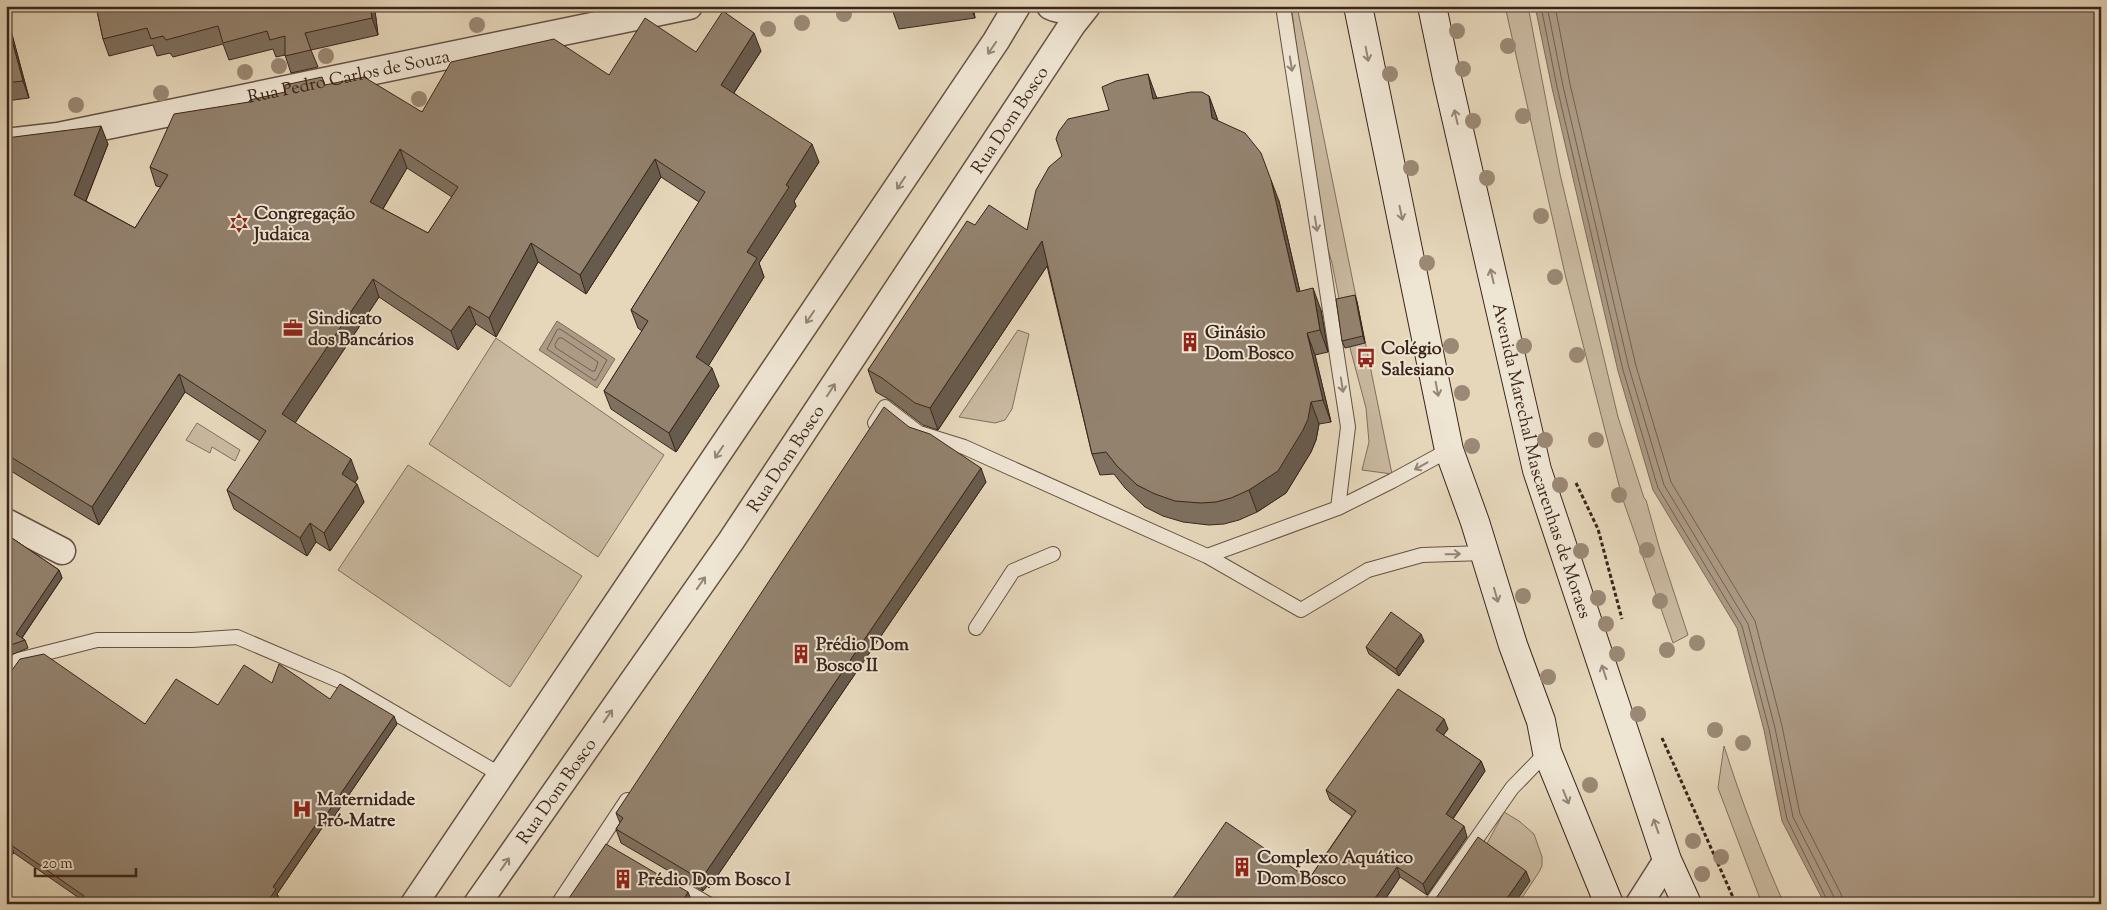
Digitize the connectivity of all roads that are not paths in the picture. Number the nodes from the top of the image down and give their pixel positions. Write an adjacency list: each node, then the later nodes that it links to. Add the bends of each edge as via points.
1 (689, 6): 9 (street, Rua Pedro Carlos de Souza, via 58,136)
2 (1017, 6): 21 (street, one-way to 21)
3 (1050, 6): 4 (street, via 1057,10 1075,10)
4 (1082, 6)
5 (1087, 6): 26 (street, Rua Dom Bosco, one-way to 5, via 731,541)
6 (1283, 6): 12 (lane, one-way to 12, via 1348,427)
7 (1358, 6): 11 (main road, one-way to 11)
8 (1432, 6): 23 (main road, Avenida Marechal Mascarenhas de Moraes, one-way to 8, via 1537,470)
9 (6, 142)
10 (869, 432): 17 (lane, via 885,407 919,433 964,447)
11 (1449, 450): 12 (lane, one-way to 12); 16 (main road)
12 (1338, 508): 17 (lane)
13 (6, 522): 14 (street)
14 (62, 551)
15 (1053, 554): 18 (lane, via 1013,571)
16 (1484, 554): 17 (lane, one-way to 16, via 1301,610 1368,570 1422,555); 20 (main road, one-way to 20, via 1512,645 1541,721)
17 (1207, 556)
18 (976, 628)
19 (6, 678): 21 (lane, via 18,660 97,640 237,637 340,681)
20 (1547, 752): 29 (lane, via 1512,788); 30 (main road, one-way to 30)
21 (501, 775): 25 (street)
22 (632, 793): 27 (lane, via 604,843)
23 (1667, 860): 31 (street); 32 (main road, Avenida Marechal Mascarenhas de Moraes)
24 (658, 875): 28 (lane)
25 (414, 904)
26 (477, 904)
27 (558, 904)
28 (708, 904)
29 (1431, 904)
30 (1609, 904)
31 (1639, 904)
32 (1687, 904)

